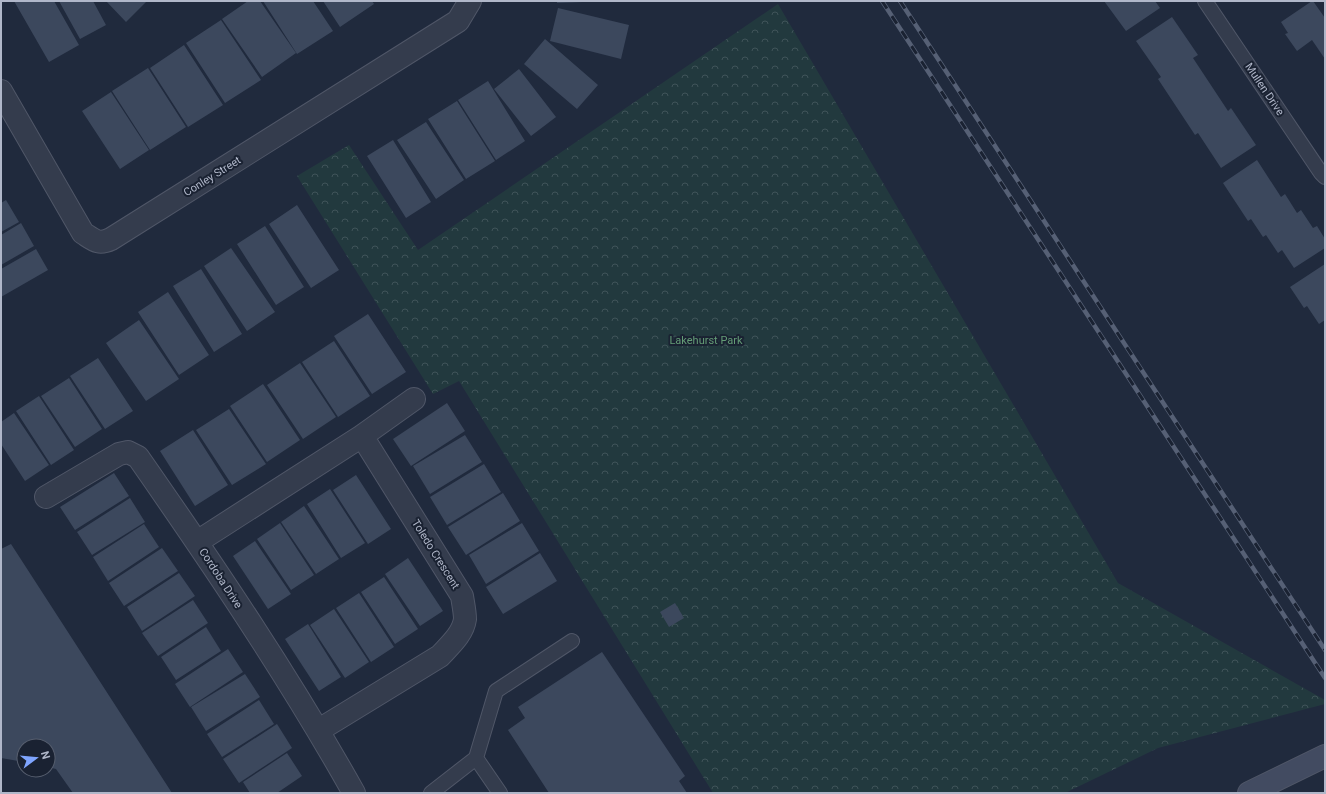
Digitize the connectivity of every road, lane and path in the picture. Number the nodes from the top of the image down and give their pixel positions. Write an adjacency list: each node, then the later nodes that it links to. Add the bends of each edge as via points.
1 (470, 1): 3 (street, Conley Street, via 458,20 104,242 96,241 83,233)
2 (1205, 1): 4 (lane, Mullen Drive)
3 (1, 91)
4 (1325, 176)
5 (414, 399): 6 (street)
6 (362, 436): 8 (street); 10 (street, Toledo Crescent, via 462,596 464,619 455,640 440,656)
7 (46, 497): 8 (street, Cordoba Drive, via 119,454 128,452 138,457)
8 (197, 542): 10 (street, Cordoba Drive)
9 (572, 641): 12 (lane, via 496,691)
10 (319, 730): 14 (street, Cordoba Drive)
11 (1325, 756): 13 (main road)
12 (476, 758): 15 (lane); 16 (lane)
13 (1268, 788): 17 (main road)
14 (354, 793)
15 (431, 793)
16 (500, 793)
17 (1249, 793)

